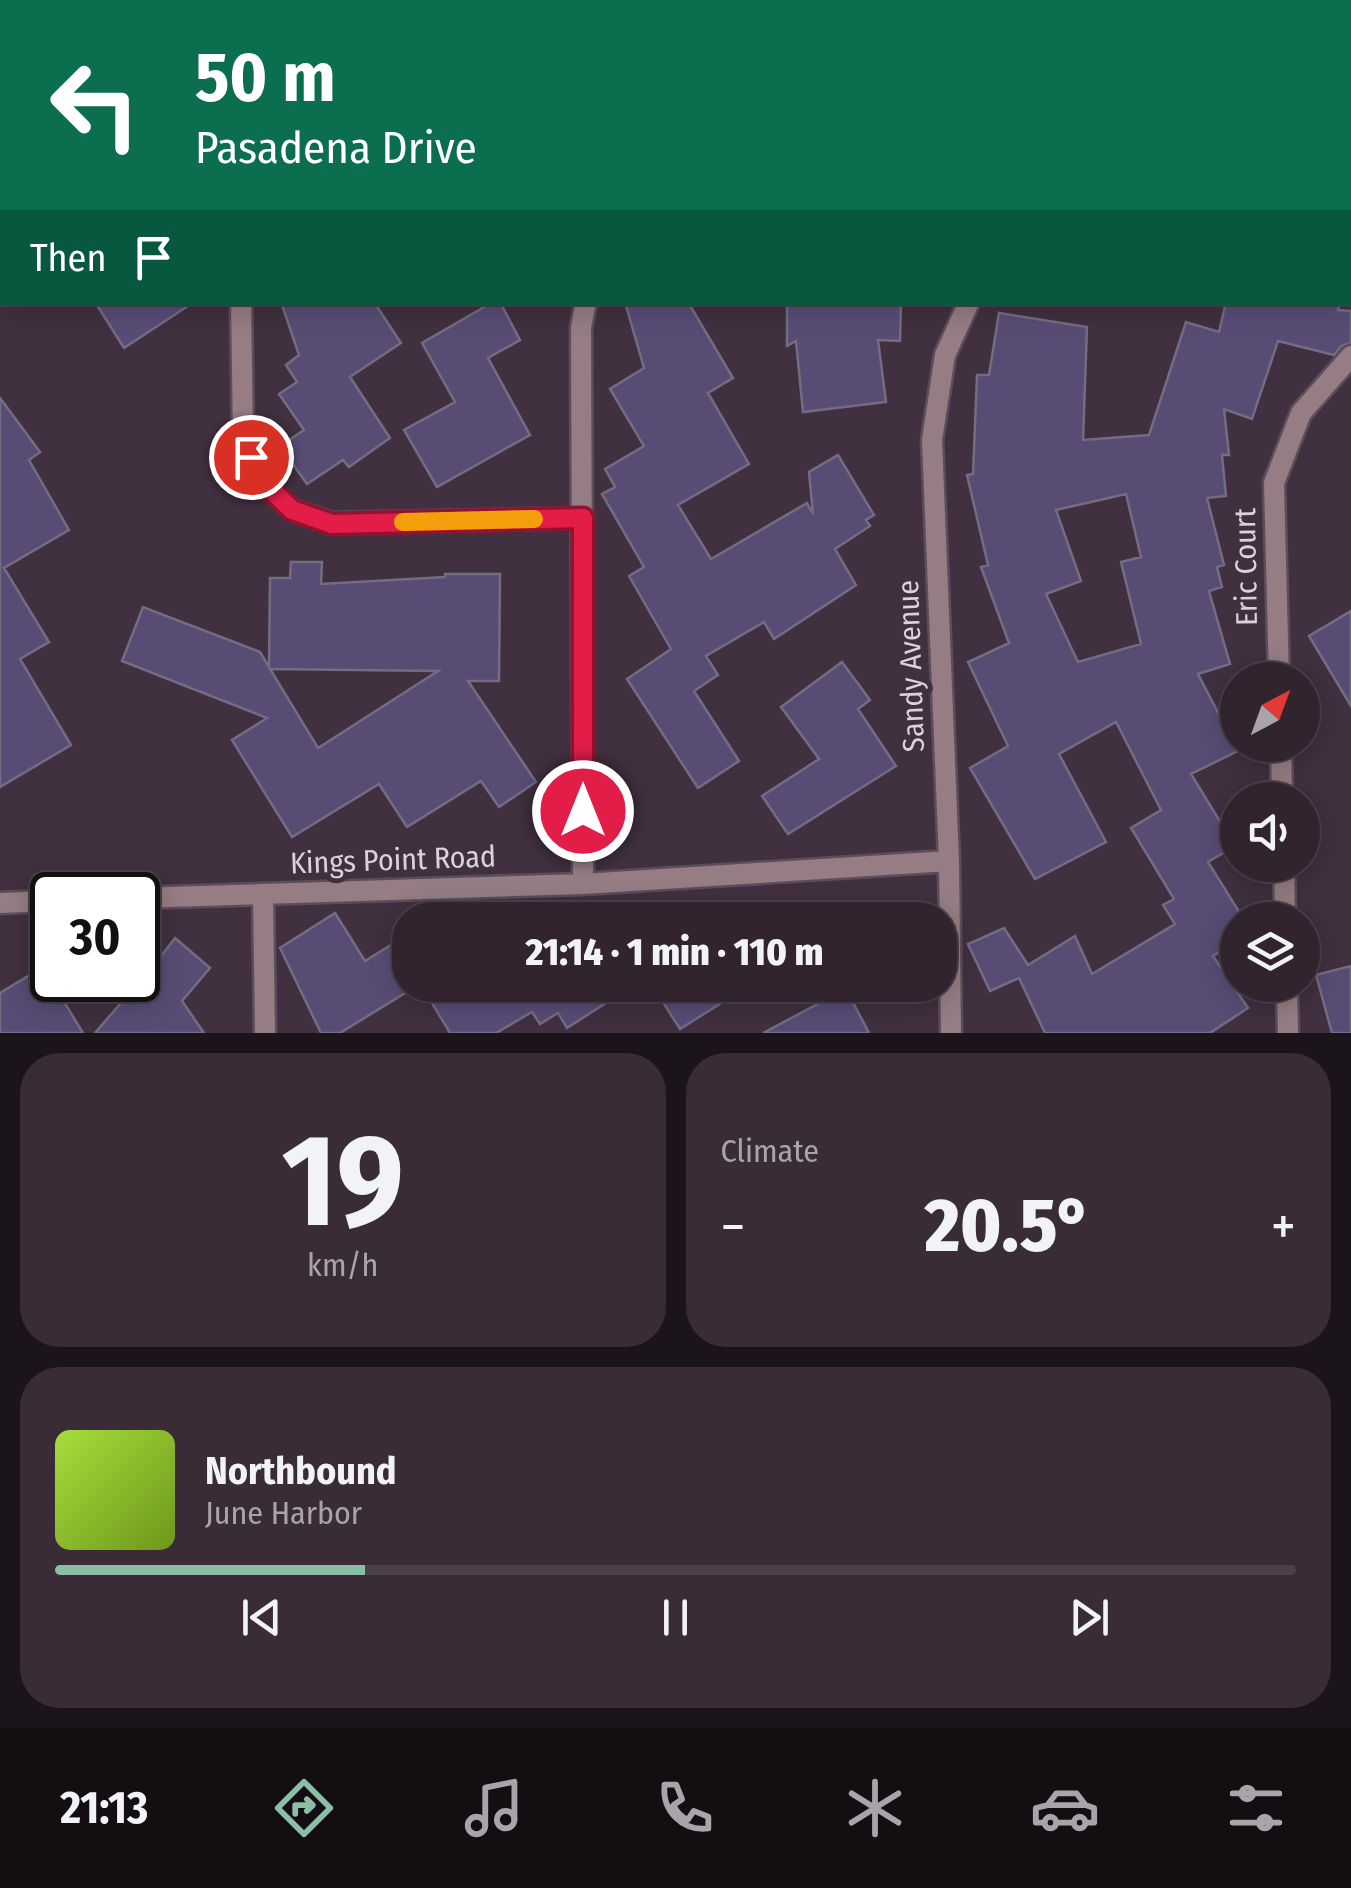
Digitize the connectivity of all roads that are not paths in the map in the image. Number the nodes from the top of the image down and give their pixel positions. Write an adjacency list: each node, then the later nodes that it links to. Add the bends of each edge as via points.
1 (241, 305): 5 (street, via 243,435 259,478 292,510 332,524)
2 (585, 305): 5 (street)
3 (968, 305): 7 (street, Sandy Avenue, via 945,355 932,440)
4 (1351, 356): 6 (street, Eric Court, via 1301,414 1274,482)
5 (583, 518): 8 (street)
6 (1279, 662)
7 (949, 861): 8 (street, Kings Point Road); 15 (street, Sandy Avenue)
8 (583, 884): 9 (street, Kings Point Road)
9 (264, 894): 10 (street, Kings Point Road); 14 (street)
10 (160, 897)
11 (30, 902): 12 (street)
12 (0, 903)
13 (1287, 1002): 16 (street)
14 (265, 1033)
15 (952, 1033)
16 (1288, 1033)

